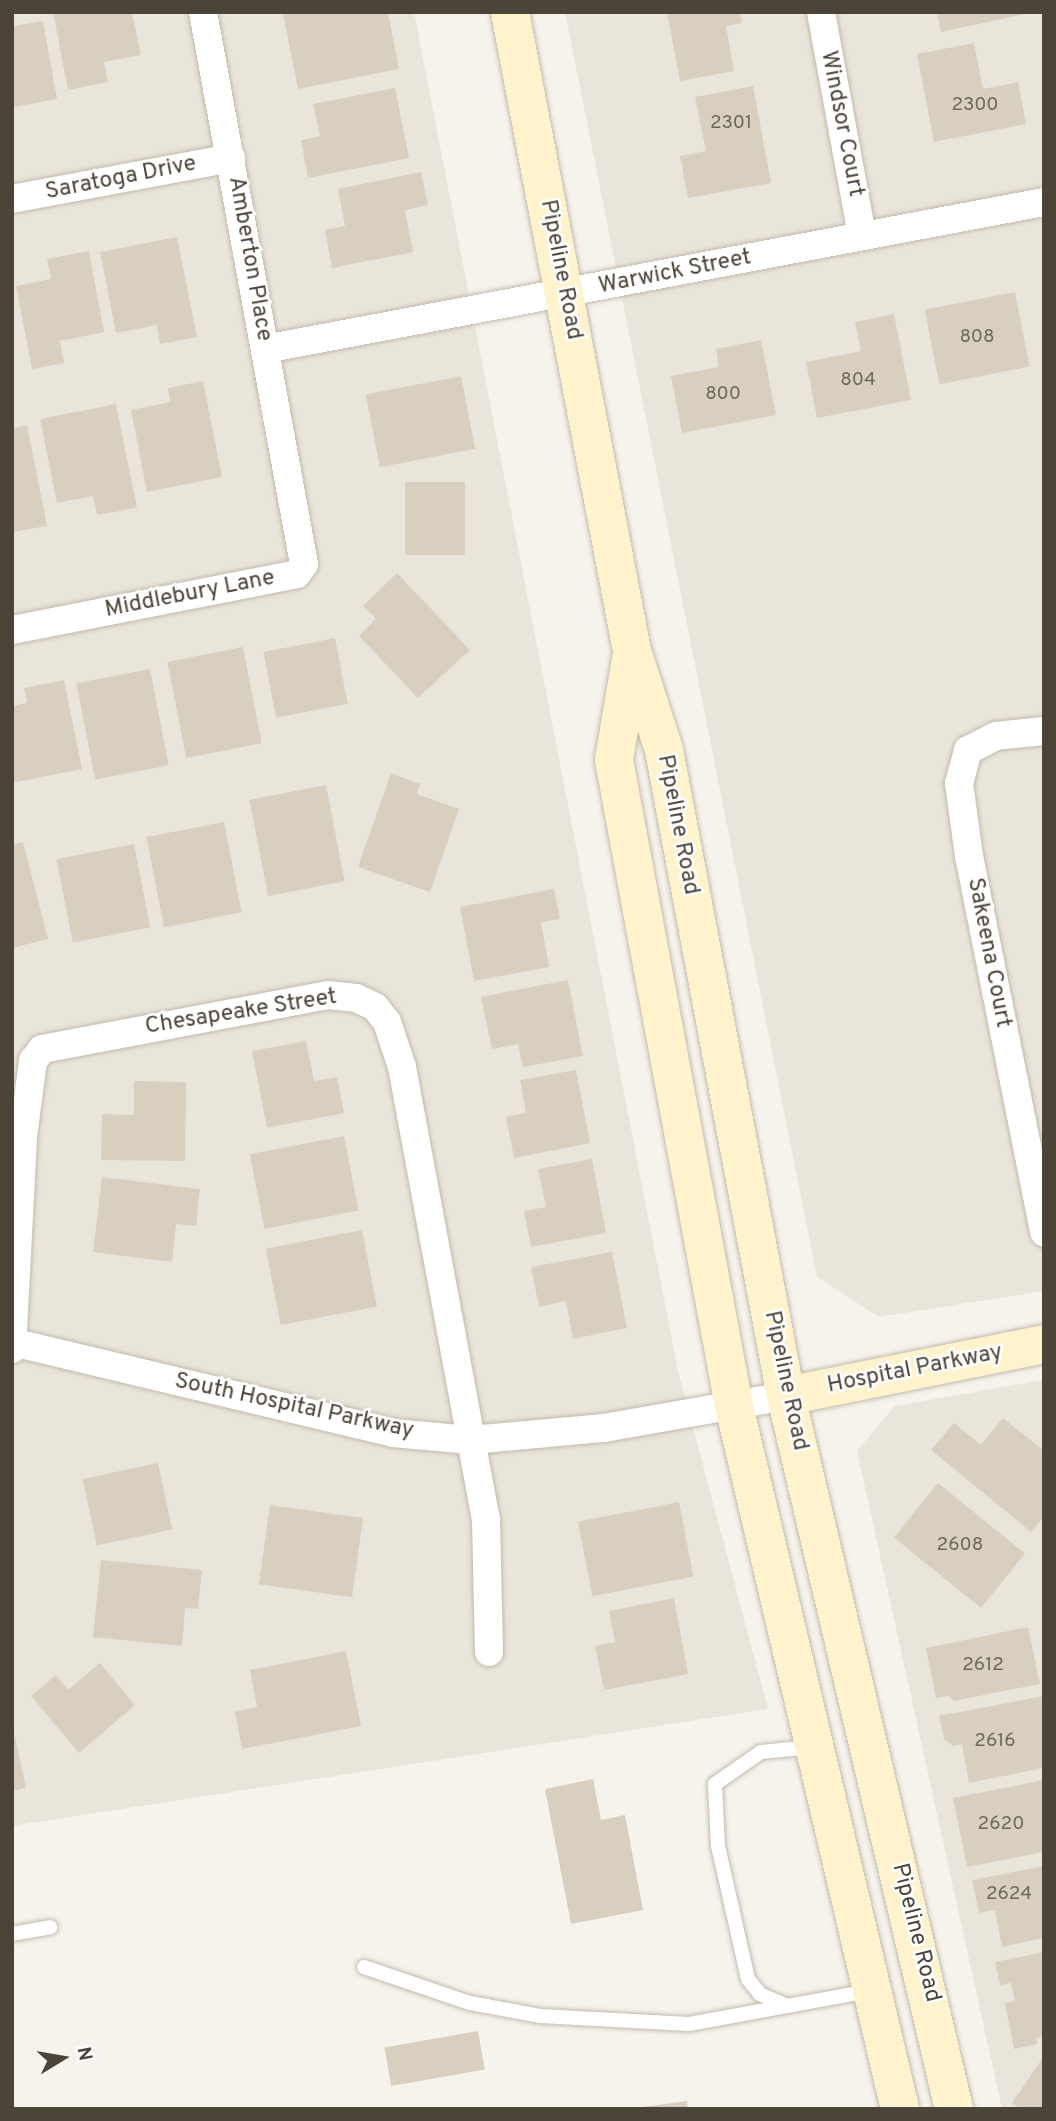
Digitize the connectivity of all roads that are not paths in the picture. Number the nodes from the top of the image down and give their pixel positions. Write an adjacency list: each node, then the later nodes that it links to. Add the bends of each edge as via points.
1 (203, 12): 4 (street, Amberton Place)
2 (510, 12): 8 (main road, Pipeline Road)
3 (821, 12): 7 (street, Windsor Court)
4 (231, 158): 5 (street, Saratoga Drive); 9 (street, Amberton Place)
5 (12, 199)
6 (1044, 202): 7 (street, Warwick Street)
7 (862, 236): 8 (street, Warwick Street)
8 (564, 295): 9 (street, Warwick Street); 12 (main road, Pipeline Road)
9 (265, 349): 10 (street, Amberton Place)
10 (294, 506): 11 (street, Middlebury Lane, via 304,564 297,574)
11 (12, 630)
12 (632, 651): 18 (main road, Pipeline Road, via 664,750); 19 (main road, Pipeline Road, via 614,760)
13 (1044, 731): 14 (street, Sakeena Court, via 996,736 968,750 959,783 969,856)
14 (1044, 1233)
15 (12, 1342): 17 (street, Chesapeake Street); 20 (street, South Hospital Parkway, via 393,1433); 20 (street, Chesapeake Street, via 23,1137 33,1061 41,1049 328,995 356,998 375,1007 387,1022 402,1067)
16 (1044, 1344): 18 (main road, Hospital Parkway)
17 (12, 1349)
18 (786, 1396): 19 (street, South Hospital Parkway); 28 (main road, Pipeline Road)
19 (734, 1406): 20 (street, South Hospital Parkway, via 604,1428); 22 (main road, Pipeline Road)
20 (471, 1440): 21 (street, Chesapeake Street, via 486,1519)
21 (489, 1652)
22 (815, 1747): 26 (main road, Pipeline Road); 27 (lane, via 761,1752 715,1784 718,1846 748,1979 765,1997)
23 (50, 1927): 24 (lane)
24 (12, 1934)
25 (364, 1967): 27 (lane, via 470,2003 540,2016 689,2024)
26 (874, 1990): 27 (lane); 29 (main road, Pipeline Road)
27 (788, 2006)
28 (937, 2025): 29 (main road); 31 (main road, Pipeline Road)
29 (885, 2037): 30 (main road, Pipeline Road)
30 (900, 2109)
31 (954, 2109)

